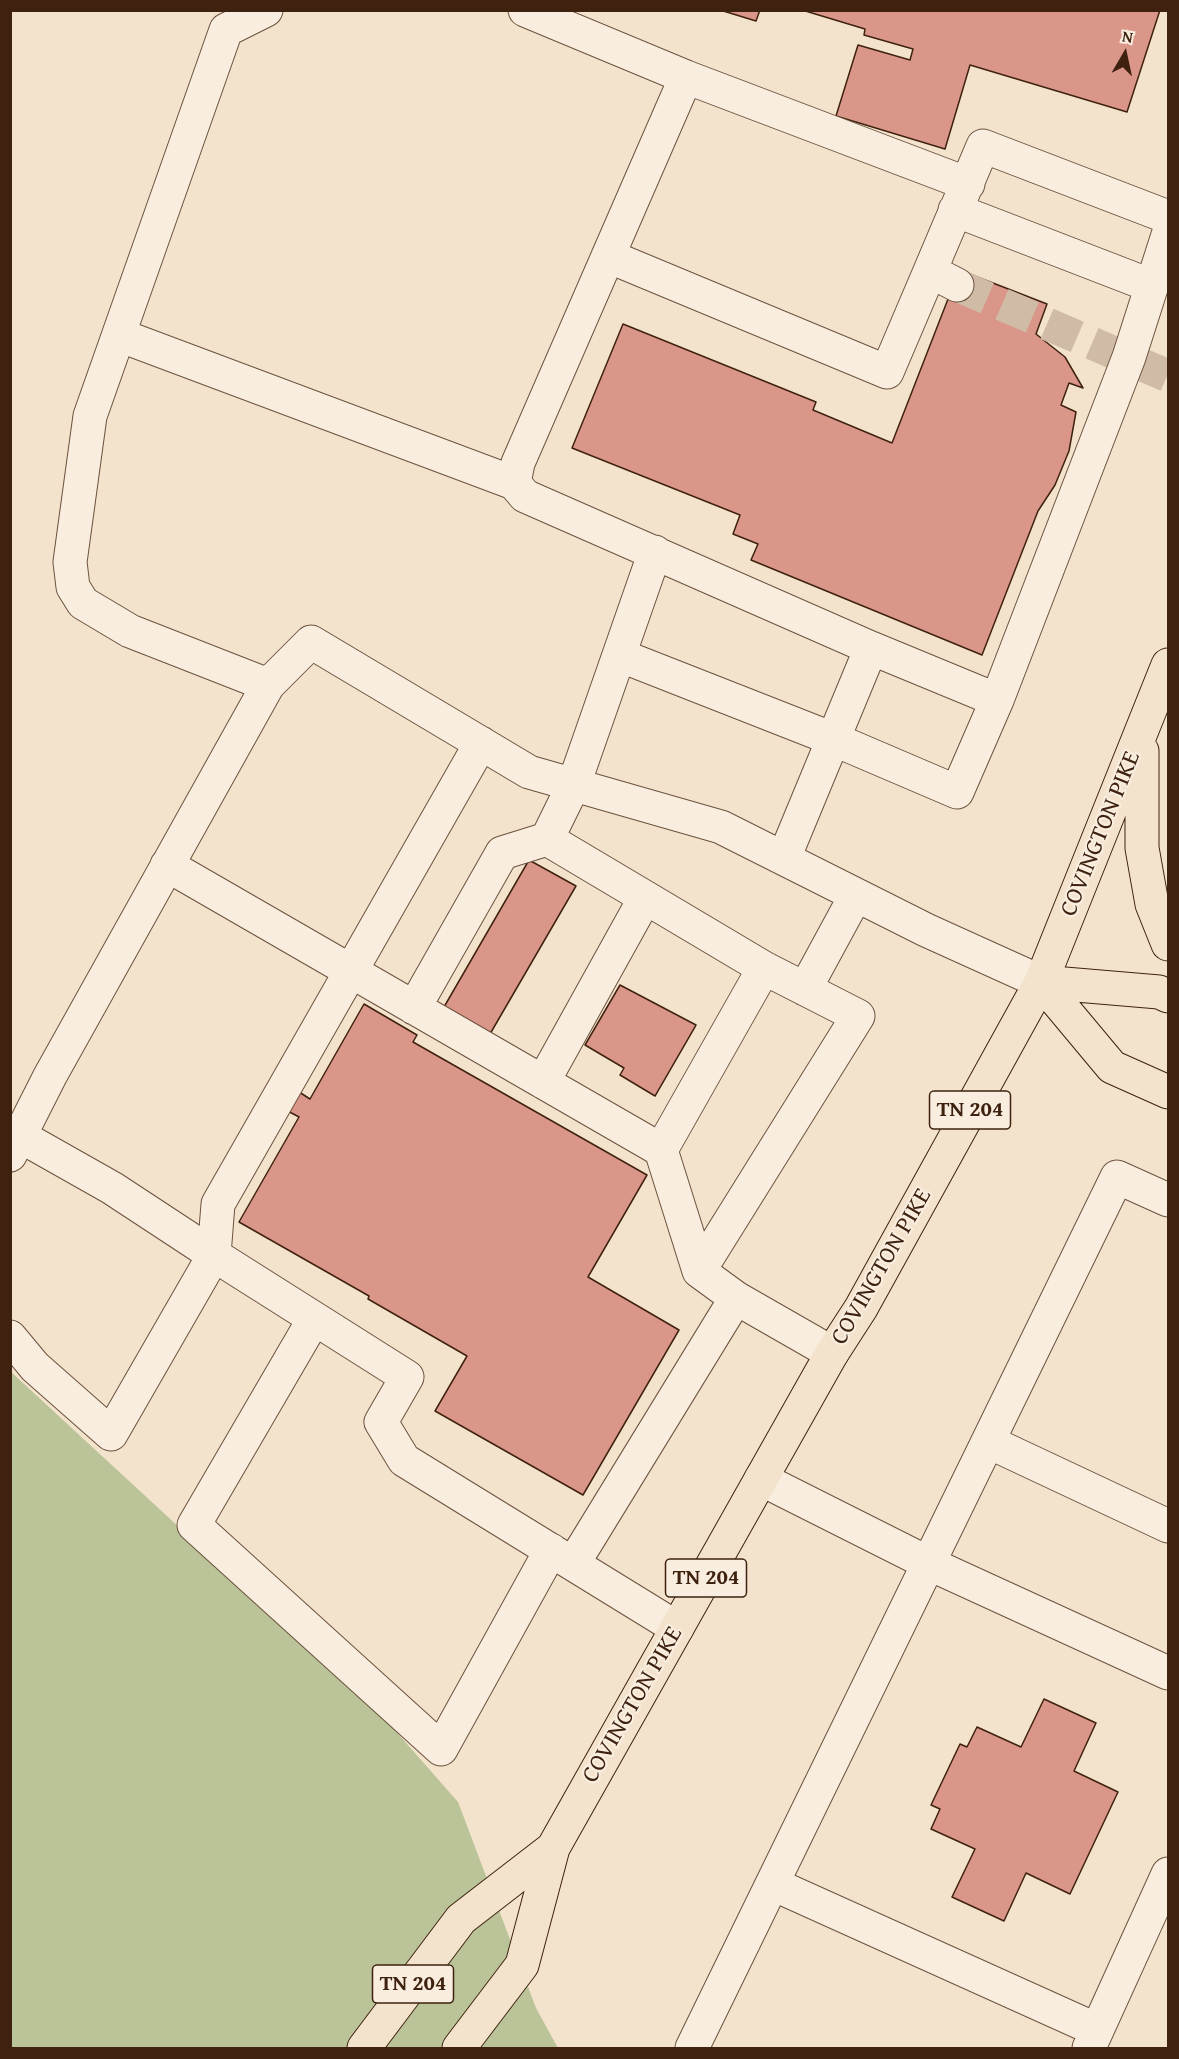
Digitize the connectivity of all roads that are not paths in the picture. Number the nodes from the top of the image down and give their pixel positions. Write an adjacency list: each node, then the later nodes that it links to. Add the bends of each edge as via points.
1 (266, 10): 9 (lane, via 225,30)
2 (523, 11): 3 (lane)
3 (686, 76): 4 (lane); 7 (lane)
4 (962, 197): 5 (lane, via 983,146); 7 (lane, via 944,278 887,372); 8 (lane)
5 (1168, 217)
6 (1168, 235): 8 (lane)
7 (608, 256): 10 (lane, via 518,463)
8 (1152, 286): 16 (lane, via 1129,357)
9 (119, 335): 10 (lane); 15 (lane, via 90,416 70,562 73,587 83,603 130,631)
10 (514, 483): 11 (lane, via 525,496)
11 (655, 552): 12 (lane); 13 (lane)
12 (871, 648): 16 (lane); 18 (lane)
13 (619, 655): 18 (lane); 20 (lane)
14 (1168, 665): 17 (main road, COVINGTON PIKE / TN 204)
15 (268, 685): 19 (lane, via 311,642); 23 (lane)
16 (997, 700): 18 (lane, via 957,792)
17 (1142, 734): 26 (main road, via 1142,848 1152,904); 29 (main road, COVINGTON PIKE / TN 204)
18 (833, 739): 22 (lane)
19 (481, 743): 20 (lane, via 529,772); 28 (lane)
20 (574, 784): 21 (lane); 22 (lane, via 721,827)
21 (547, 840): 25 (lane); 32 (lane, via 502,854)
22 (784, 858): 24 (lane)
23 (167, 865): 28 (lane); 35 (lane)
24 (856, 895): 29 (lane); 30 (lane)
25 (645, 898): 27 (lane); 33 (lane)
26 (1168, 944)
27 (764, 968): 30 (lane); 36 (lane)
28 (350, 972): 32 (lane); 38 (lane, via 218,1204)
29 (1041, 982): 31 (main road); 34 (main road, via 1112,1067); 43 (main road, COVINGTON PIKE / TN 204, via 861,1308)
30 (806, 989): 39 (lane, via 858,1016)
31 (1168, 996)
32 (414, 1008): 33 (lane)
33 (543, 1082): 36 (lane)
34 (1168, 1092)
35 (15, 1145): 38 (lane, via 112,1188)
36 (661, 1150): 39 (lane)
37 (1168, 1200): 44 (lane, via 1117,1177)
38 (214, 1256): 41 (lane); 42 (lane, via 111,1434 35,1367)
39 (699, 1271): 40 (lane)
40 (736, 1298): 43 (lane); 47 (lane)
41 (314, 1319): 47 (lane, via 407,1377 381,1422 404,1460); 47 (lane, via 194,1525 441,1749)
42 (10, 1337)
43 (832, 1353): 45 (main road, COVINGTON PIKE / TN 204)
44 (989, 1442): 46 (lane); 48 (lane)
45 (761, 1479): 48 (lane); 49 (main road, COVINGTON PIKE / TN 204)
46 (1168, 1527)
47 (562, 1557): 49 (lane)
48 (930, 1564): 50 (lane); 53 (lane)
49 (677, 1628): 51 (main road, COVINGTON PIKE / TN 204)
50 (1168, 1673)
51 (552, 1848): 55 (main road, COVINGTON PIKE / TN 204, via 461,1919); 56 (main road, COVINGTON PIKE / TN 204, via 522,1965)
52 (1168, 1874): 54 (lane)
53 (773, 1884): 54 (lane); 57 (lane)
54 (1093, 2039)
55 (364, 2049)
56 (459, 2049)
57 (692, 2049)

